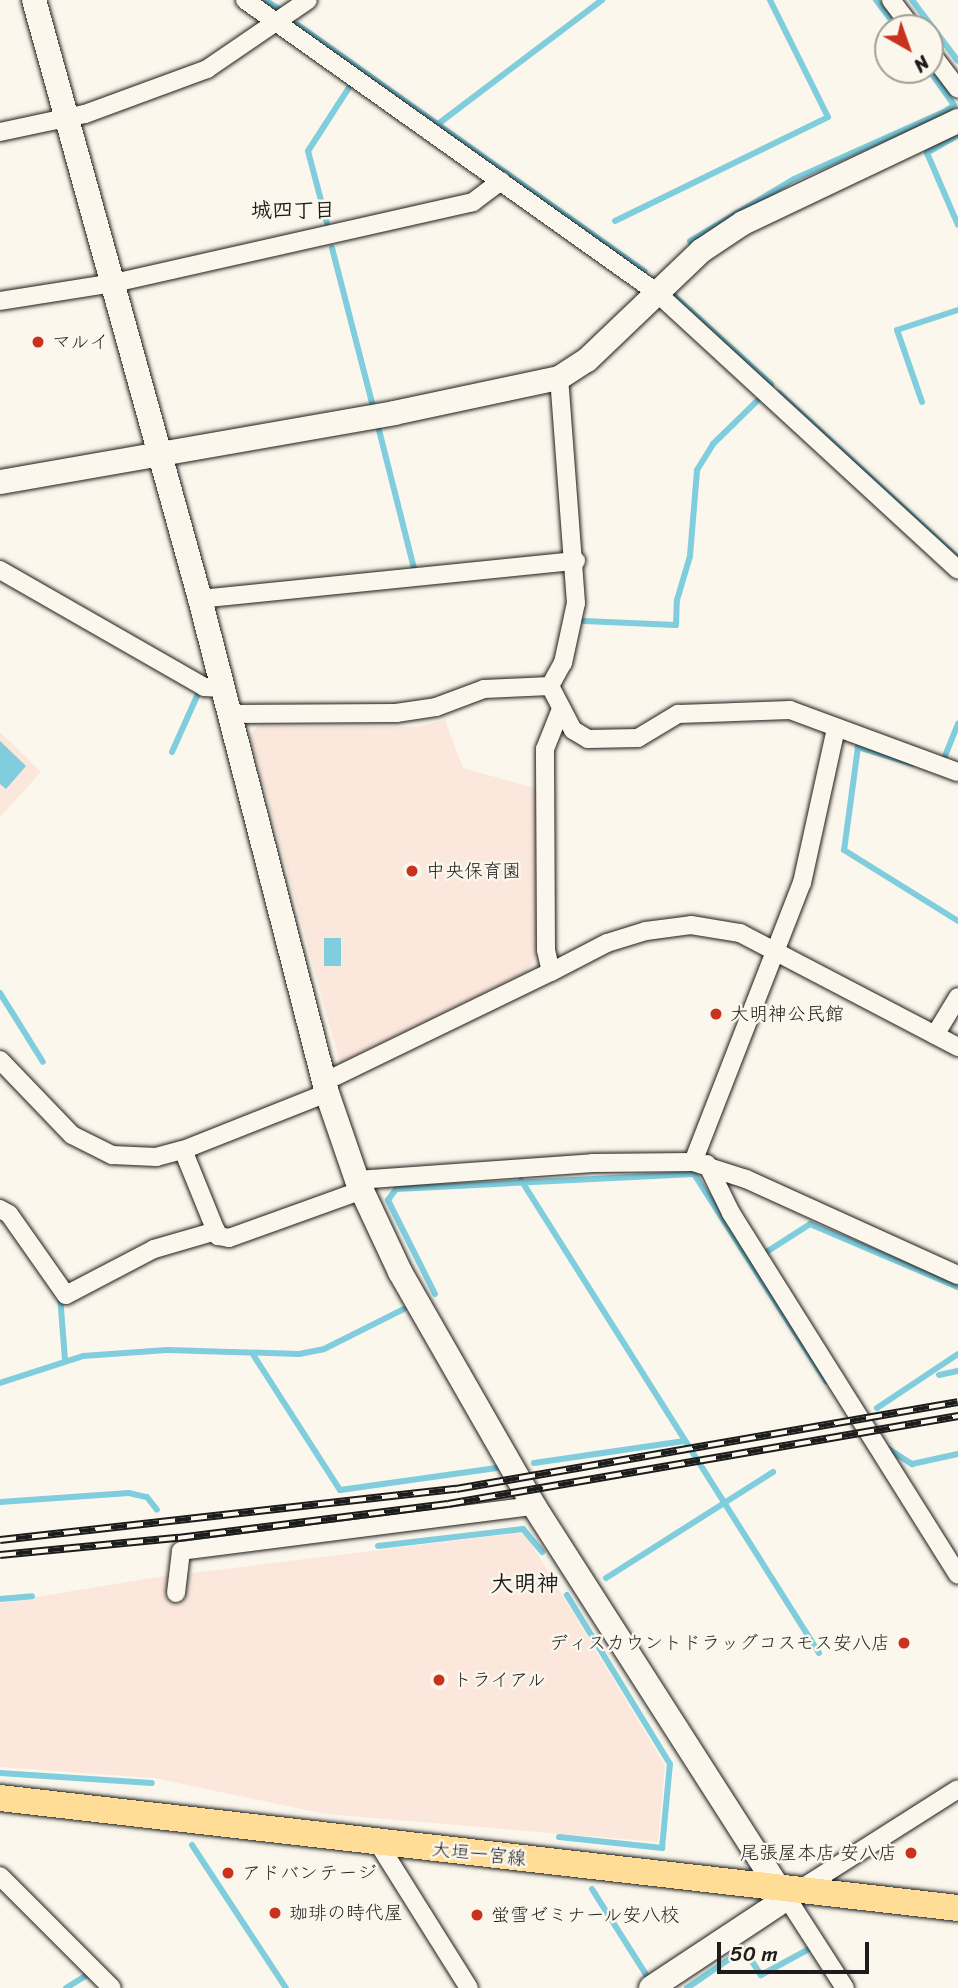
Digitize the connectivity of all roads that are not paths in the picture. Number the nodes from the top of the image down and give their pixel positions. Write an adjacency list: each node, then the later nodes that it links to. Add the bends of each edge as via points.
1 (34, 0): 7 (street)
2 (245, 0): 4 (street)
3 (308, 0): 4 (street)
4 (279, 22): 7 (street, via 207,69); 10 (street)
5 (944, 70): 6 (street)
6 (958, 89)
7 (68, 119): 9 (street); 11 (street)
8 (958, 121): 12 (street, via 743,223)
9 (0, 132)
10 (501, 181): 11 (street, via 473,202); 12 (street)
11 (114, 283): 13 (street); 15 (street)
12 (656, 292): 14 (street, via 587,360); 19 (street)
13 (0, 301)
14 (559, 378): 15 (street); 17 (street)
15 (159, 455): 16 (street); 20 (street)
16 (0, 482)
17 (576, 561): 20 (street); 21 (street, via 572,633)
18 (0, 570): 22 (street, via 204,687)
19 (958, 570)
20 (200, 599): 22 (street)
21 (550, 686): 23 (street); 24 (street, via 484,688 436,707 396,713)
22 (221, 688): 24 (street)
23 (561, 709): 25 (street, via 573,730 588,739 638,738 678,714 790,710); 28 (street, via 545,749 546,950)
24 (228, 714): 33 (street)
25 (836, 728): 26 (street); 27 (street, via 805,872)
26 (958, 772)
27 (774, 951): 28 (street, via 740,933 691,925 646,930 607,943); 30 (street); 35 (street)
28 (551, 972): 33 (street)
29 (958, 997): 30 (street)
30 (935, 1035): 31 (street)
31 (958, 1047)
32 (0, 1060): 34 (street, via 72,1135 91,1147 134,1157)
33 (326, 1087): 34 (street); 36 (street)
34 (183, 1150): 38 (street)
35 (700, 1163): 36 (street, via 592,1163); 39 (street); 41 (street)
36 (359, 1185): 38 (street, via 229,1238); 40 (street, via 400,1272)
37 (0, 1209): 38 (street, via 9,1214 66,1296 154,1249)
38 (216, 1231)
39 (958, 1275)
40 (534, 1506): 42 (street, via 181,1551); 47 (street)
41 (958, 1575)
42 (176, 1593)
43 (958, 1789): 47 (street)
44 (0, 1798): 45 (main road, 大垣一宮線)
45 (378, 1843): 47 (main road, 大垣一宮線); 50 (street)
46 (0, 1876): 49 (street)
47 (788, 1892): 48 (main road, 大垣一宮線); 51 (street); 52 (street)
48 (958, 1908)
49 (112, 1988)
50 (469, 1988)
51 (651, 1988)
52 (845, 1988)

